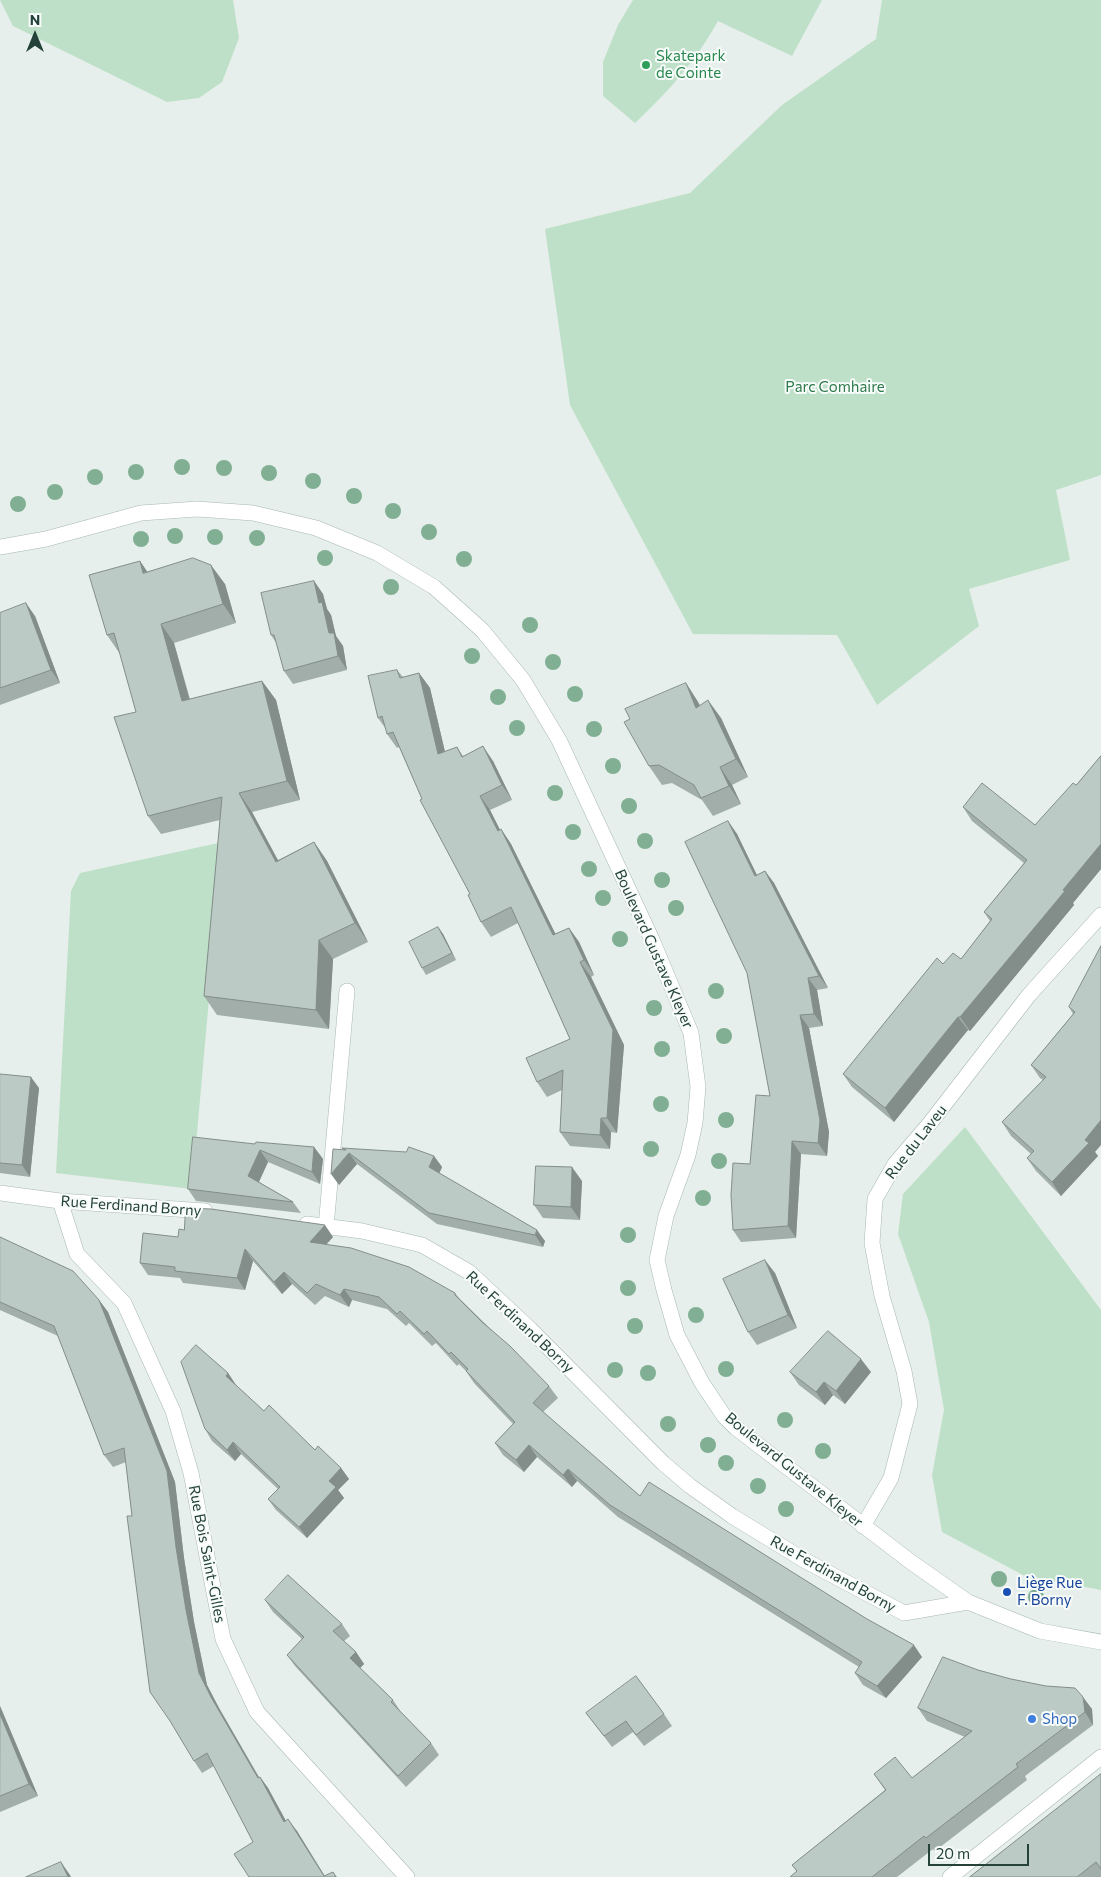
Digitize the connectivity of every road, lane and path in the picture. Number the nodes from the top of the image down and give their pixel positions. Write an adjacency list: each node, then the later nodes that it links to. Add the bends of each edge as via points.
1 (0, 547): 9 (street, Boulevard Gustave Kleyer, via 46,540 141,513 197,509 253,512 316,528 377,553 434,587 482,630 524,680 559,740 692,1033 698,1087 695,1123 688,1155 666,1216 657,1260 677,1335 724,1416)
2 (1101, 915): 9 (street, Rue du Laveu, via 1029,995 895,1164 875,1199 872,1243 910,1404 891,1478)
3 (346, 991): 8 (street)
4 (0, 1193): 5 (street, Rue Ferdinand Borny)
5 (60, 1201): 6 (street, Rue Ferdinand Borny); 13 (street, Rue Bois Saint-Gilles, via 77,1254 124,1303 173,1411 191,1473 223,1639 257,1712)
6 (220, 1212)
7 (297, 1223): 8 (street, Rue Ferdinand Borny)
8 (326, 1227): 10 (street, Rue Ferdinand Borny, via 422,1245 469,1272 530,1328 663,1463 732,1516 804,1560 904,1613)
9 (863, 1526): 10 (street, Boulevard Gustave Kleyer)
10 (968, 1602): 11 (street, Boulevard Gustave Kleyer, via 1040,1631)
11 (1101, 1642)
12 (1101, 1757): 14 (street)
13 (407, 1877)
14 (950, 1877)

